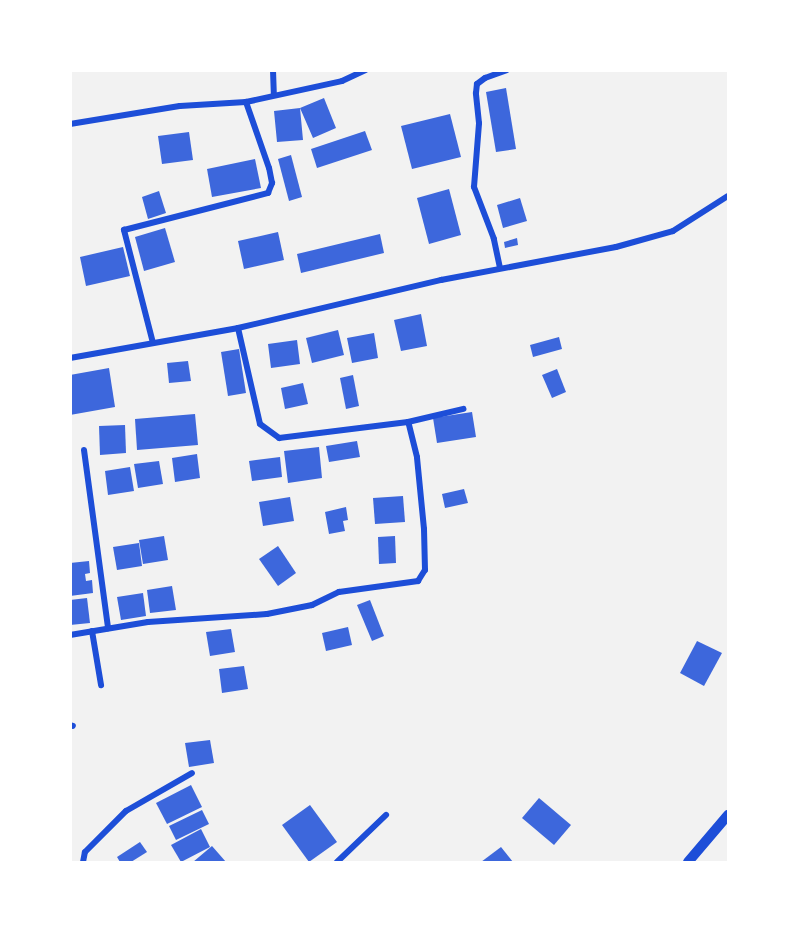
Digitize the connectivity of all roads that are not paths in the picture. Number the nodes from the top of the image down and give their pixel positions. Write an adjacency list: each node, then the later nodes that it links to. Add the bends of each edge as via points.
1 (273, 70): 4 (street)
2 (366, 70): 4 (street, via 342,81)
3 (507, 70): 8 (street, via 485,78 477,84 476,93 479,123 474,187 494,239)
4 (274, 94): 5 (street)
5 (246, 102): 6 (street, via 180,106); 10 (street, via 269,168 272,183 268,193 124,230)
6 (70, 124)
7 (729, 196): 8 (street, via 687,224 656,236)
8 (500, 268): 9 (street)
9 (238, 328): 10 (street); 13 (street, via 260,424 272,435 279,438)
10 (153, 343): 11 (street)
11 (70, 358)
12 (463, 409): 13 (street)
13 (408, 422): 15 (street, via 417,457 424,529 424,570 418,581 339,592 312,604 267,614)
14 (84, 450): 15 (street)
15 (108, 628): 16 (street)
16 (92, 631): 17 (street); 18 (street)
17 (70, 635)
18 (101, 685)
19 (192, 772): 22 (street, via 126,811 85,852)
20 (386, 815): 23 (street)
21 (729, 815): 24 (highway)
22 (83, 862)
23 (338, 862)
24 (688, 862)

